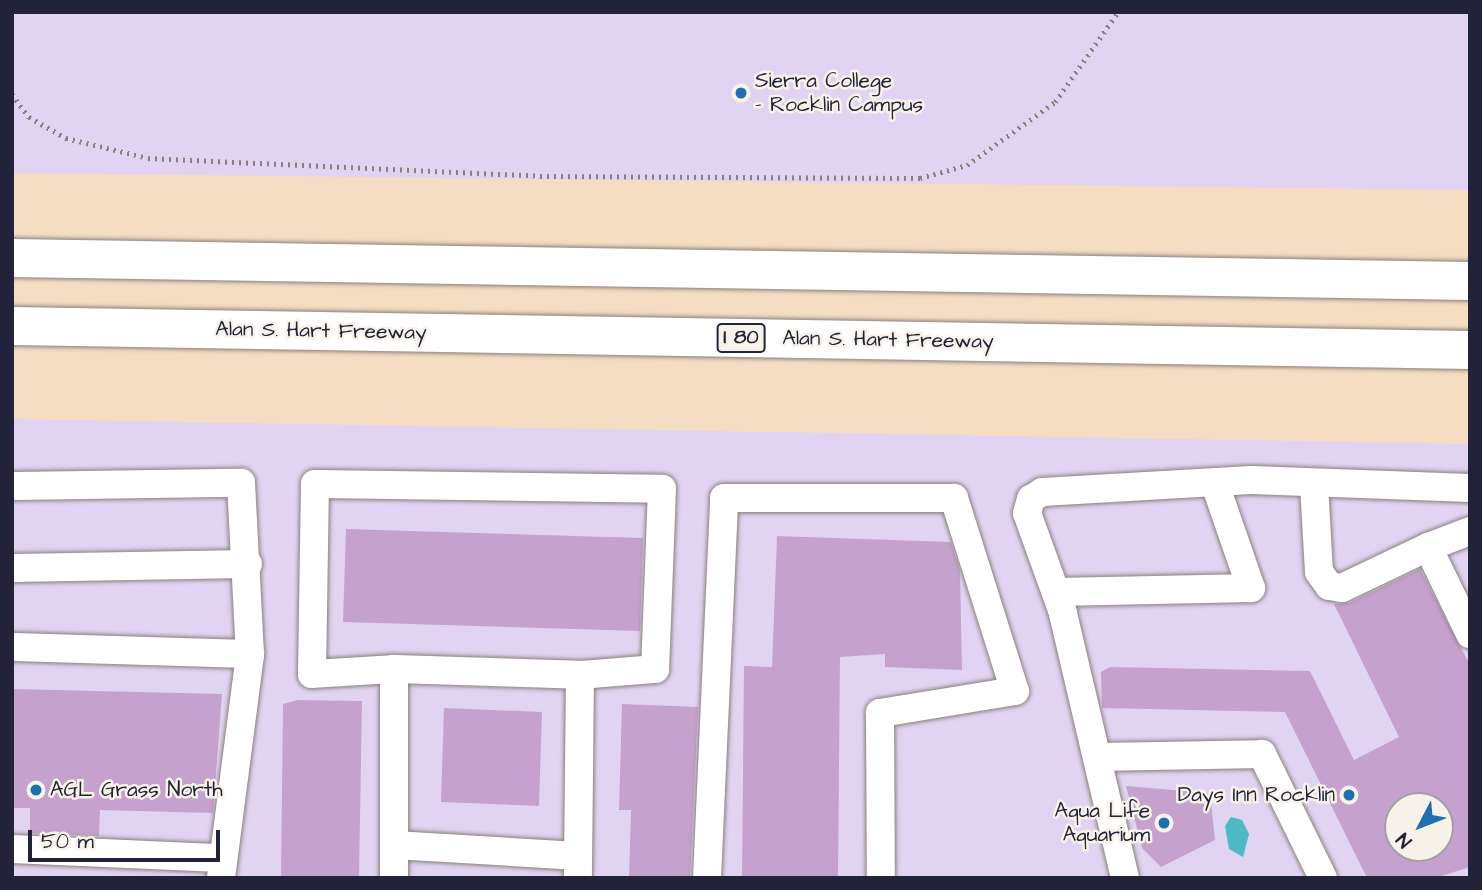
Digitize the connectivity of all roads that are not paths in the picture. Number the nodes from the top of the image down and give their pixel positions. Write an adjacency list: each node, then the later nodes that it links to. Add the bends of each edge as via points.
1 (12, 258): 2 (highway)
2 (1470, 281)
3 (12, 326): 4 (highway, Alan S. Hart Freeway / I 80)
4 (1470, 350)
5 (1314, 485): 7 (lane, via 1251,480); 8 (lane); 10 (lane, via 1319,572 1329,586 1342,588)
6 (12, 486): 11 (lane, via 241,483)
7 (1216, 487): 13 (lane, via 1042,492 1031,499 1027,513); 13 (lane, via 1251,588)
8 (1470, 488)
9 (1470, 531): 10 (lane)
10 (1428, 547): 14 (lane)
11 (248, 564): 12 (lane); 16 (lane)
12 (12, 568)
13 (1057, 592): 19 (lane)
14 (1470, 635)
15 (12, 647): 16 (lane)
16 (250, 654): 23 (lane)
17 (394, 669): 18 (lane); 18 (lane, via 312,674 316,484 662,489 655,669); 20 (lane)
18 (580, 675): 22 (lane)
19 (1097, 757): 27 (lane); 28 (lane, via 1262,754)
20 (394, 845): 22 (lane); 24 (lane)
21 (12, 849): 23 (lane)
22 (578, 867)
23 (221, 868)
24 (394, 878)
25 (707, 878): 26 (lane, via 723,498 954,498 1014,691 880,713)
26 (881, 878)
27 (1125, 878)
28 (1323, 878)

